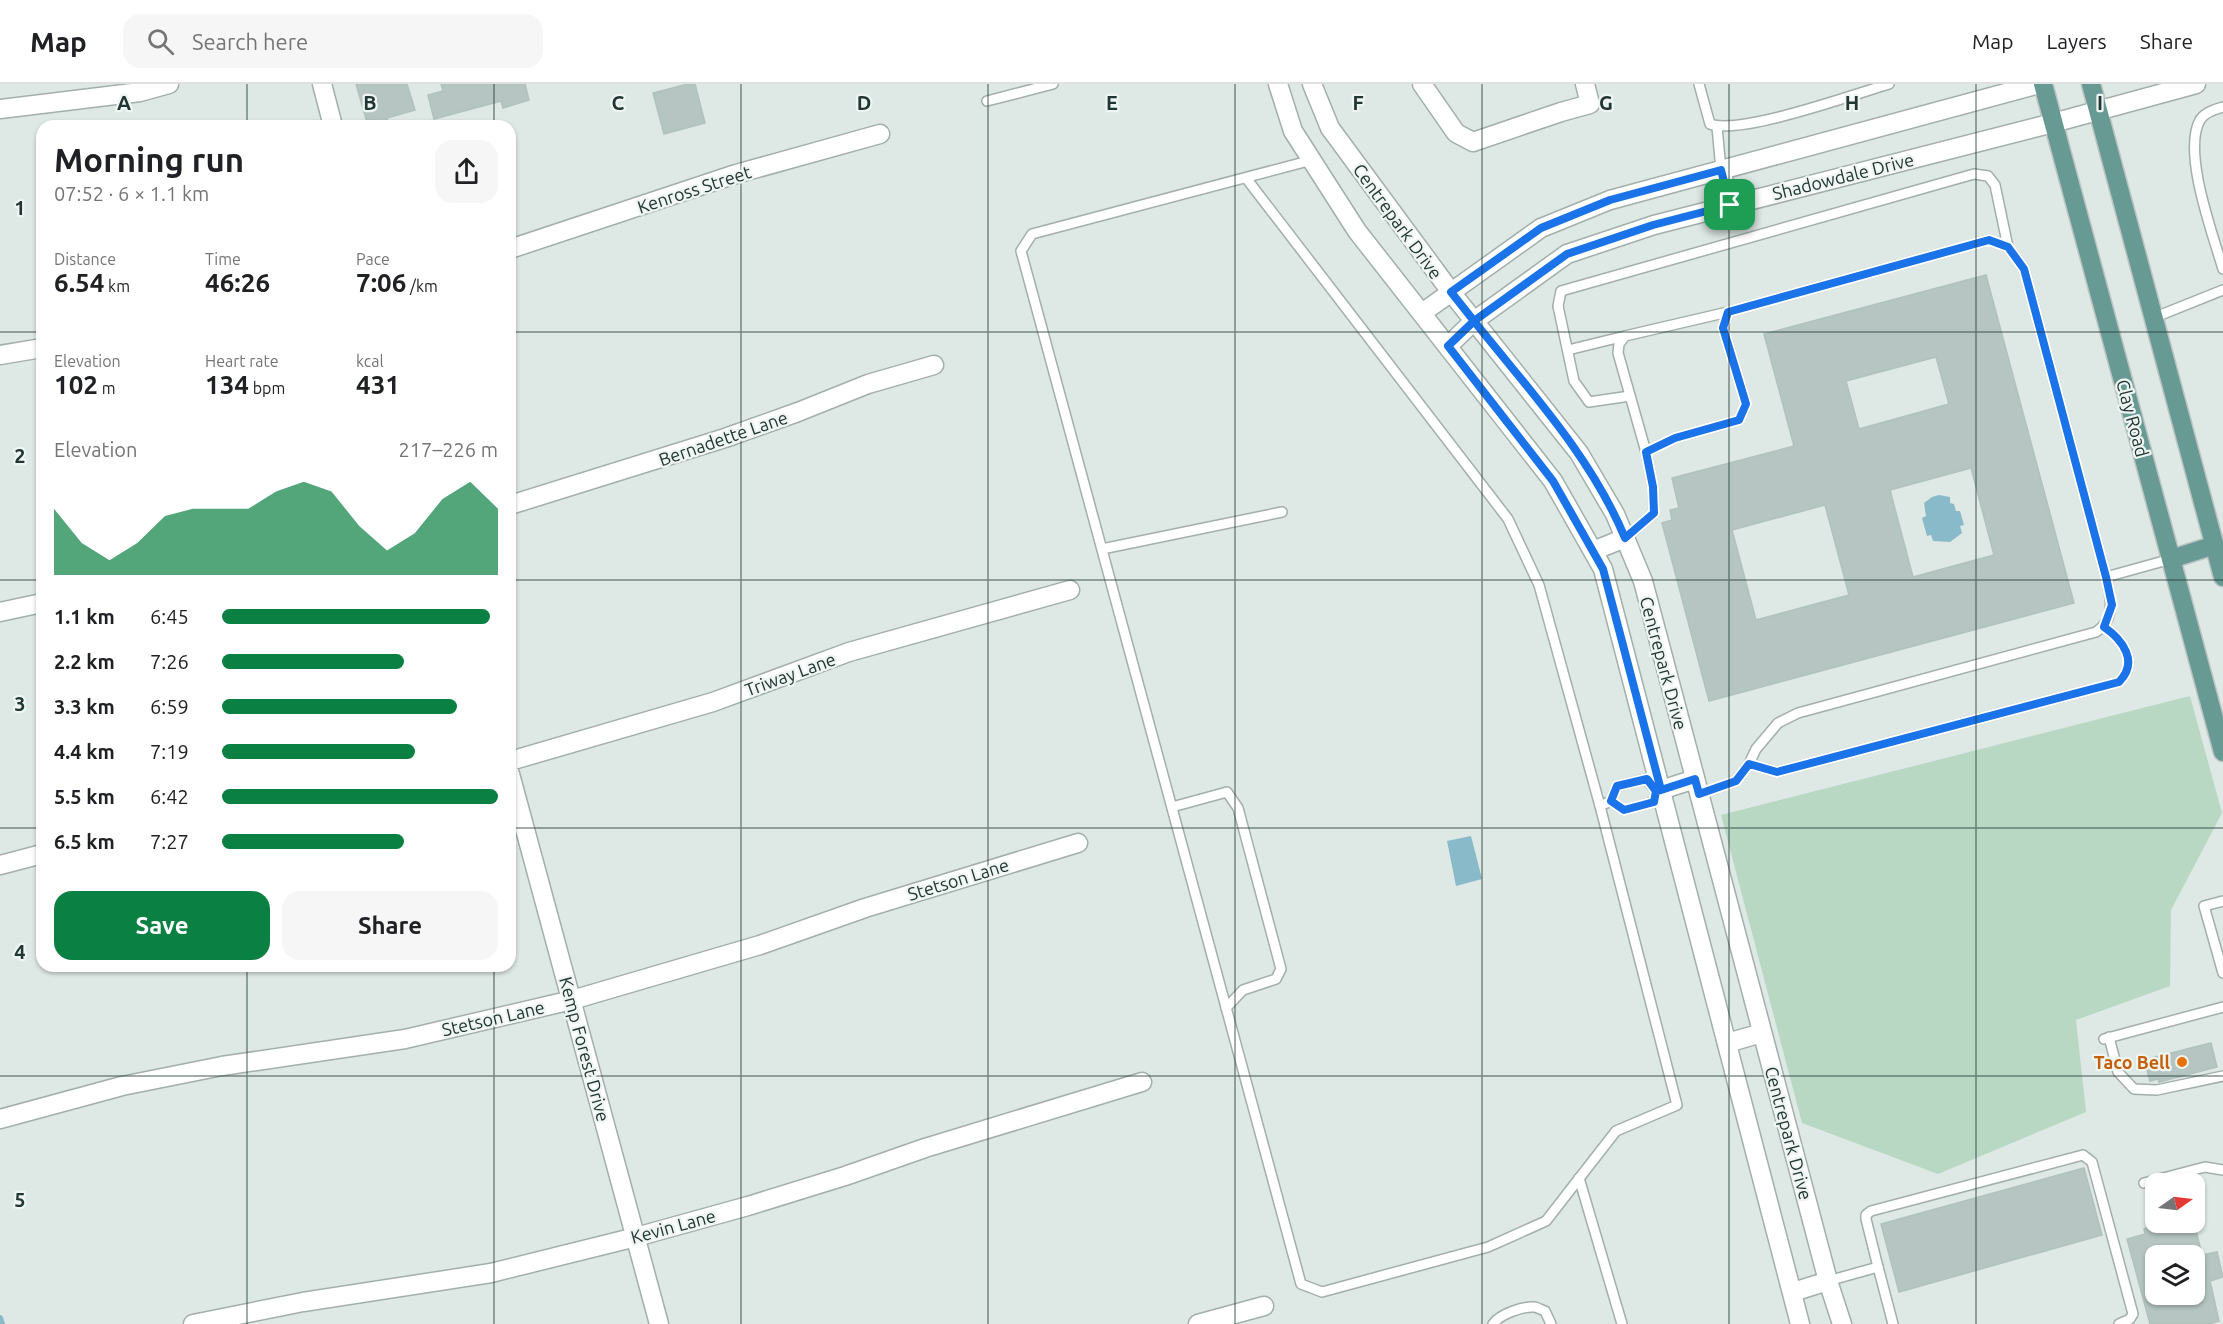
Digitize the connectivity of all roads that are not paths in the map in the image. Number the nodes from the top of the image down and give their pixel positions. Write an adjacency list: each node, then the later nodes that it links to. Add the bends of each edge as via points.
1 (169, 84): 16 (street, via 140,92)
2 (322, 84): 18 (street)
3 (1053, 84): 13 (lane)
4 (1278, 84): 22 (street, Centrepark Drive, via 1293,130)
5 (1312, 84): 30 (street, Centrepark Drive, via 1330,128)
6 (1422, 84): 7 (street, via 1456,133 1473,142 1590,104)
7 (1585, 84)
8 (1699, 84): 20 (lane, via 1710,124)
9 (1889, 84): 20 (lane, via 1761,121)
10 (2041, 84): 19 (main road, Clay Road); 23 (street, Shadowdale Drive)
11 (2091, 84): 17 (main road)
12 (2196, 84): 17 (street, Shadowdale Drive)
13 (1036, 86): 14 (lane)
14 (987, 101)
15 (2223, 107): 28 (lane, via 2201,117 2196,128 2195,172)
16 (0, 109)
17 (2098, 110): 19 (street, Shadowdale Drive); 33 (main road)
18 (331, 120)
19 (2053, 123): 25 (street, Shadowdale Drive); 49 (main road, Clay Road)
20 (1717, 127): 23 (lane)
21 (880, 134): 26 (street, Kenross Street, via 736,174)
22 (1312, 160): 24 (lane); 32 (street, Centrepark Drive, via 1358,231)
23 (1721, 170): 25 (street); 30 (street, Shadowdale Drive, via 1610,200 1541,228)
24 (1246, 178): 47 (lane, via 1032,234 1021,251); 63 (lane, via 1508,519 1539,585)
25 (1730, 205): 34 (street, Shadowdale Drive, via 1653,225 1567,254)
26 (516, 247)
27 (2008, 247): 31 (lane, via 1989,240); 38 (lane, via 1995,186 1988,176 1974,174 1561,291 1558,306); 50 (lane, via 2024,269)
28 (2223, 269)
29 (2223, 290): 33 (lane)
30 (1451, 292): 32 (street, Shadowdale Drive); 34 (street, Centrepark Drive)
31 (1728, 312): 35 (lane); 42 (lane, via 1723,328 1746,404 1739,420 1675,438)
32 (1422, 313): 36 (street, Centrepark Drive)
33 (2153, 318): 46 (main road)
34 (1474, 321): 36 (street, Shadowdale Drive); 45 (street, Centrepark Drive, via 1579,453)
35 (1625, 336): 38 (lane); 41 (lane, via 1618,353)
36 (1448, 346): 48 (street, Centrepark Drive, via 1553,481)
37 (36, 349): 39 (street)
38 (1568, 350): 41 (lane, via 1574,381 1589,402)
39 (0, 355)
40 (934, 365): 43 (street, Bernadette Lane, via 868,384 726,438)
41 (1630, 396): 42 (lane)
42 (1646, 452): 45 (lane, via 1654,513)
43 (516, 503)
44 (1282, 512): 47 (lane)
45 (1625, 538): 48 (street); 59 (street, Centrepark Drive, via 1643,581)
46 (2219, 544): 49 (main road); 51 (main road)
47 (1102, 549): 64 (lane)
48 (1593, 551): 60 (street, Centrepark Drive, via 1603,569)
49 (2171, 559): 50 (lane); 56 (main road, Clay Road)
50 (2106, 577): 55 (lane, via 2112,605)
51 (2223, 577)
52 (1070, 590): 57 (street, Triway Lane, via 849,652 713,702)
53 (36, 604): 54 (street)
54 (0, 612)
55 (2104, 627): 58 (lane, via 1798,713 1778,723); 58 (lane, via 2118,637 2130,662 2127,675 2119,682 1777,772)
56 (2223, 752)
57 (516, 759)
58 (1749, 764): 59 (lane, via 1736,781)
59 (1697, 787): 60 (street); 73 (street, Centrepark Drive)
60 (1658, 790): 62 (lane, via 1654,802 1624,810); 62 (lane, via 1647,779 1627,783 1617,786); 74 (street, Centrepark Drive)
61 (516, 796): 70 (street, Kemp Forest Drive)
62 (1611, 801): 63 (lane)
63 (1600, 806): 79 (lane, via 1677,1105 1616,1131)
64 (1172, 807): 71 (lane); 71 (lane, via 1227,792 1238,808 1281,969 1276,980 1243,990)
65 (1078, 843): 70 (street, Stetson Lane, via 865,908 760,945)
66 (36, 856): 67 (street)
67 (0, 865)
68 (2223, 901): 69 (lane, via 2204,906)
69 (2223, 973)
70 (572, 1000): 77 (street, Stetson Lane, via 405,1039 222,1066 122,1086); 81 (street, Kemp Forest Drive)
71 (1226, 1008): 79 (lane, via 1301,1284 1322,1292 1488,1247 1546,1221)
72 (2223, 1008): 75 (lane, via 2107,1038 2118,1072 2134,1089 2157,1090)
73 (1762, 1033): 74 (street); 83 (street, Centrepark Drive)
74 (1727, 1043): 84 (street, Centrepark Drive)
75 (2223, 1076)
76 (1142, 1082): 81 (street, Kevin Lane, via 748,1206)
77 (0, 1119)
78 (2223, 1170): 80 (lane, via 2205,1167)
79 (1579, 1178): 91 (lane)
80 (2144, 1183)
81 (636, 1237): 86 (street, Kevin Lane, via 491,1273 303,1302); 87 (street, Kemp Forest Drive)
82 (1878, 1267): 83 (lane); 94 (lane); 95 (lane, via 1866,1219 1871,1211 2083,1155 2092,1162 2133,1314)
83 (1828, 1281): 84 (street); 93 (street, Centrepark Drive)
84 (1793, 1292): 92 (street, Centrepark Drive)
85 (1264, 1306): 88 (street)
86 (193, 1324)
87 (659, 1324)
88 (1198, 1324)
89 (1493, 1324): 90 (lane, via 1503,1315 1536,1307 1545,1311)
90 (1551, 1324)
91 (1622, 1324)
92 (1800, 1324)
93 (1842, 1324)
94 (1893, 1324)
95 (2119, 1324)

